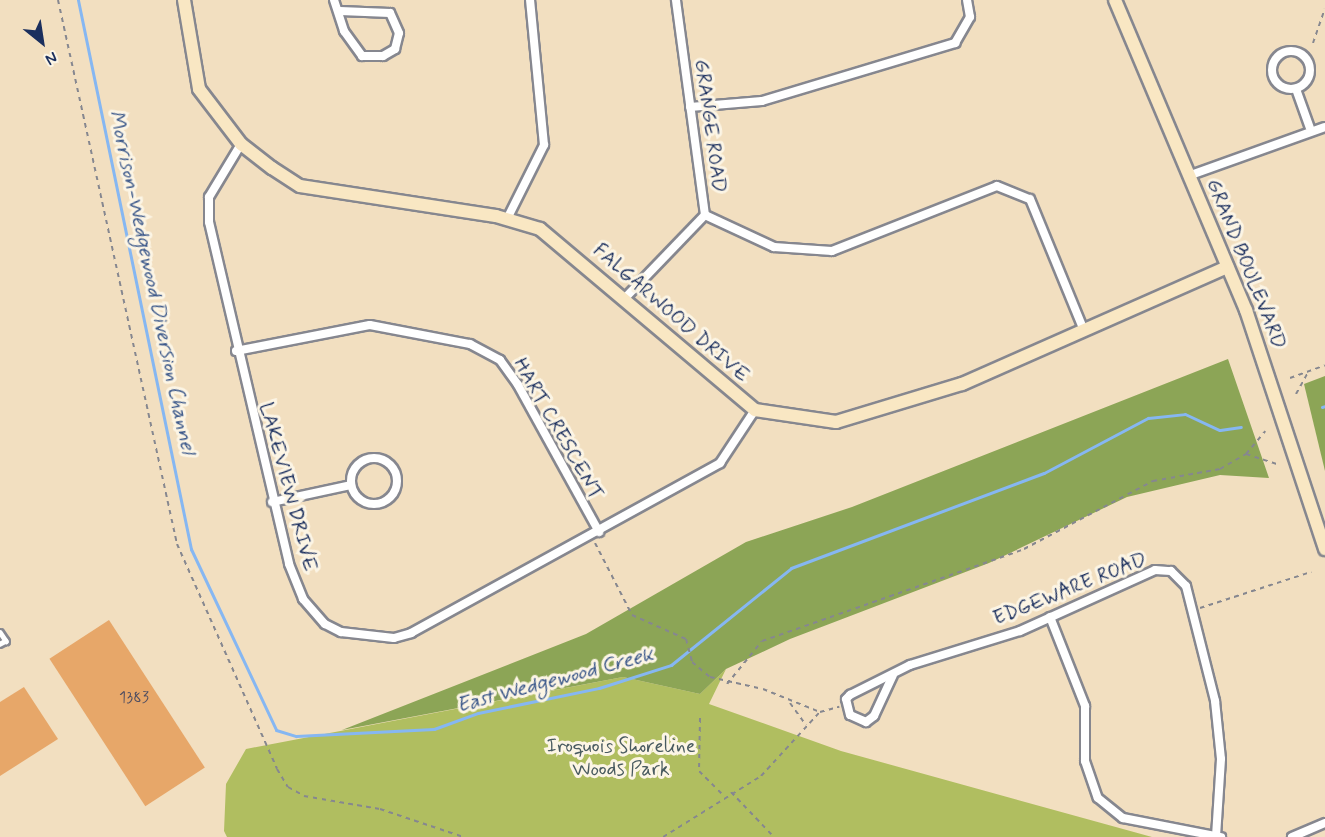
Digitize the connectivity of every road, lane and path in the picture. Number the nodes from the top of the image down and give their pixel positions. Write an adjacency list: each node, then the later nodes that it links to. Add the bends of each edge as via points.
1 (58, 0): 51 (path, via 177,544 277,769 296,792 380,809)
2 (184, 0): 15 (street, FALGARWOOD DRIVE, via 200,89)
3 (334, 0): 9 (street)
4 (530, 0): 18 (street, via 544,145)
5 (676, 0): 12 (street, GRANGE ROAD)
6 (967, 0): 12 (street, via 970,17 955,43 762,101)
7 (1115, 0): 16 (street, GRAND BOULEVARD)
8 (1325, 9): 10 (path)
9 (340, 11): 9 (street, via 344,32 362,56 383,56 395,49 399,33 390,14)
10 (1313, 43)
11 (1296, 89): 11 (street, via 1309,76 1309,63 1288,51 1273,61 1272,74 1278,85); 14 (street)
12 (690, 107): 17 (street, GRANGE ROAD)
13 (1325, 127): 14 (street)
14 (1311, 128): 16 (street)
15 (241, 144): 18 (street, FALGARWOOD DRIVE, via 300,186); 22 (street, LAKEVIEW DRIVE, via 209,197 209,222)
16 (1188, 176): 19 (street, GRAND BOULEVARD)
17 (705, 215): 20 (street, GRANGE ROAD); 21 (street, via 774,247 832,251 997,186 1030,199)
18 (507, 219): 20 (street, FALGARWOOD DRIVE, via 540,229)
19 (1227, 267): 21 (street, FALGARWOOD DRIVE); 34 (street, GRAND BOULEVARD, via 1273,385)
20 (626, 297): 27 (street, FALGARWOOD DRIVE)
21 (1083, 328): 27 (street, FALGARWOOD DRIVE, via 962,384 836,422)
22 (236, 351): 32 (street, LAKEVIEW DRIVE); 33 (street, HART CRESCENT, via 370,325 470,344 500,360 518,385)
23 (1325, 364): 24 (path)
24 (1307, 374): 25 (path); 26 (path)
25 (1290, 378)
26 (1296, 394)
27 (755, 410): 33 (street, LAKEVIEW DRIVE, via 720,463)
28 (1265, 431): 29 (path)
29 (1246, 454): 30 (path); 41 (path, via 1220,469 1153,481 1024,549 762,641)
30 (1277, 464)
31 (351, 485): 31 (street, via 366,502 381,502 393,493 396,478 390,465 370,458 353,471); 32 (street)
32 (272, 502): 33 (street, LAKEVIEW DRIVE, via 303,599 325,624 358,638 411,633)
33 (599, 532): 41 (path, via 595,543 632,615 686,639 692,662)
34 (1325, 549)
35 (1311, 572): 36 (path)
36 (1192, 611): 37 (street, EDGEWARE ROAD, via 1186,586 1171,571 1155,570); 50 (street, EDGEWARE ROAD, via 1219,733)
37 (1050, 617): 40 (street, EDGEWARE ROAD); 50 (street, via 1085,706 1085,761 1098,798 1123,818)
38 (0, 632): 39 (lane, via 6,641)
39 (0, 644)
40 (893, 675): 43 (street, EDGEWARE ROAD, via 850,695); 43 (street, via 866,722 850,715)
41 (727, 684): 42 (path, via 763,689)
42 (790, 703): 44 (path); 46 (path)
43 (847, 705): 44 (path)
44 (820, 712): 46 (path)
45 (700, 718): 48 (path, via 699,771)
46 (807, 726): 47 (path, via 761,776)
47 (731, 792): 48 (path); 53 (path)
48 (724, 796): 52 (path)
49 (1325, 823): 55 (street)
50 (1216, 836): 54 (street)
51 (463, 837)
52 (663, 837)
53 (774, 837)
54 (1221, 837)
55 (1292, 837)

